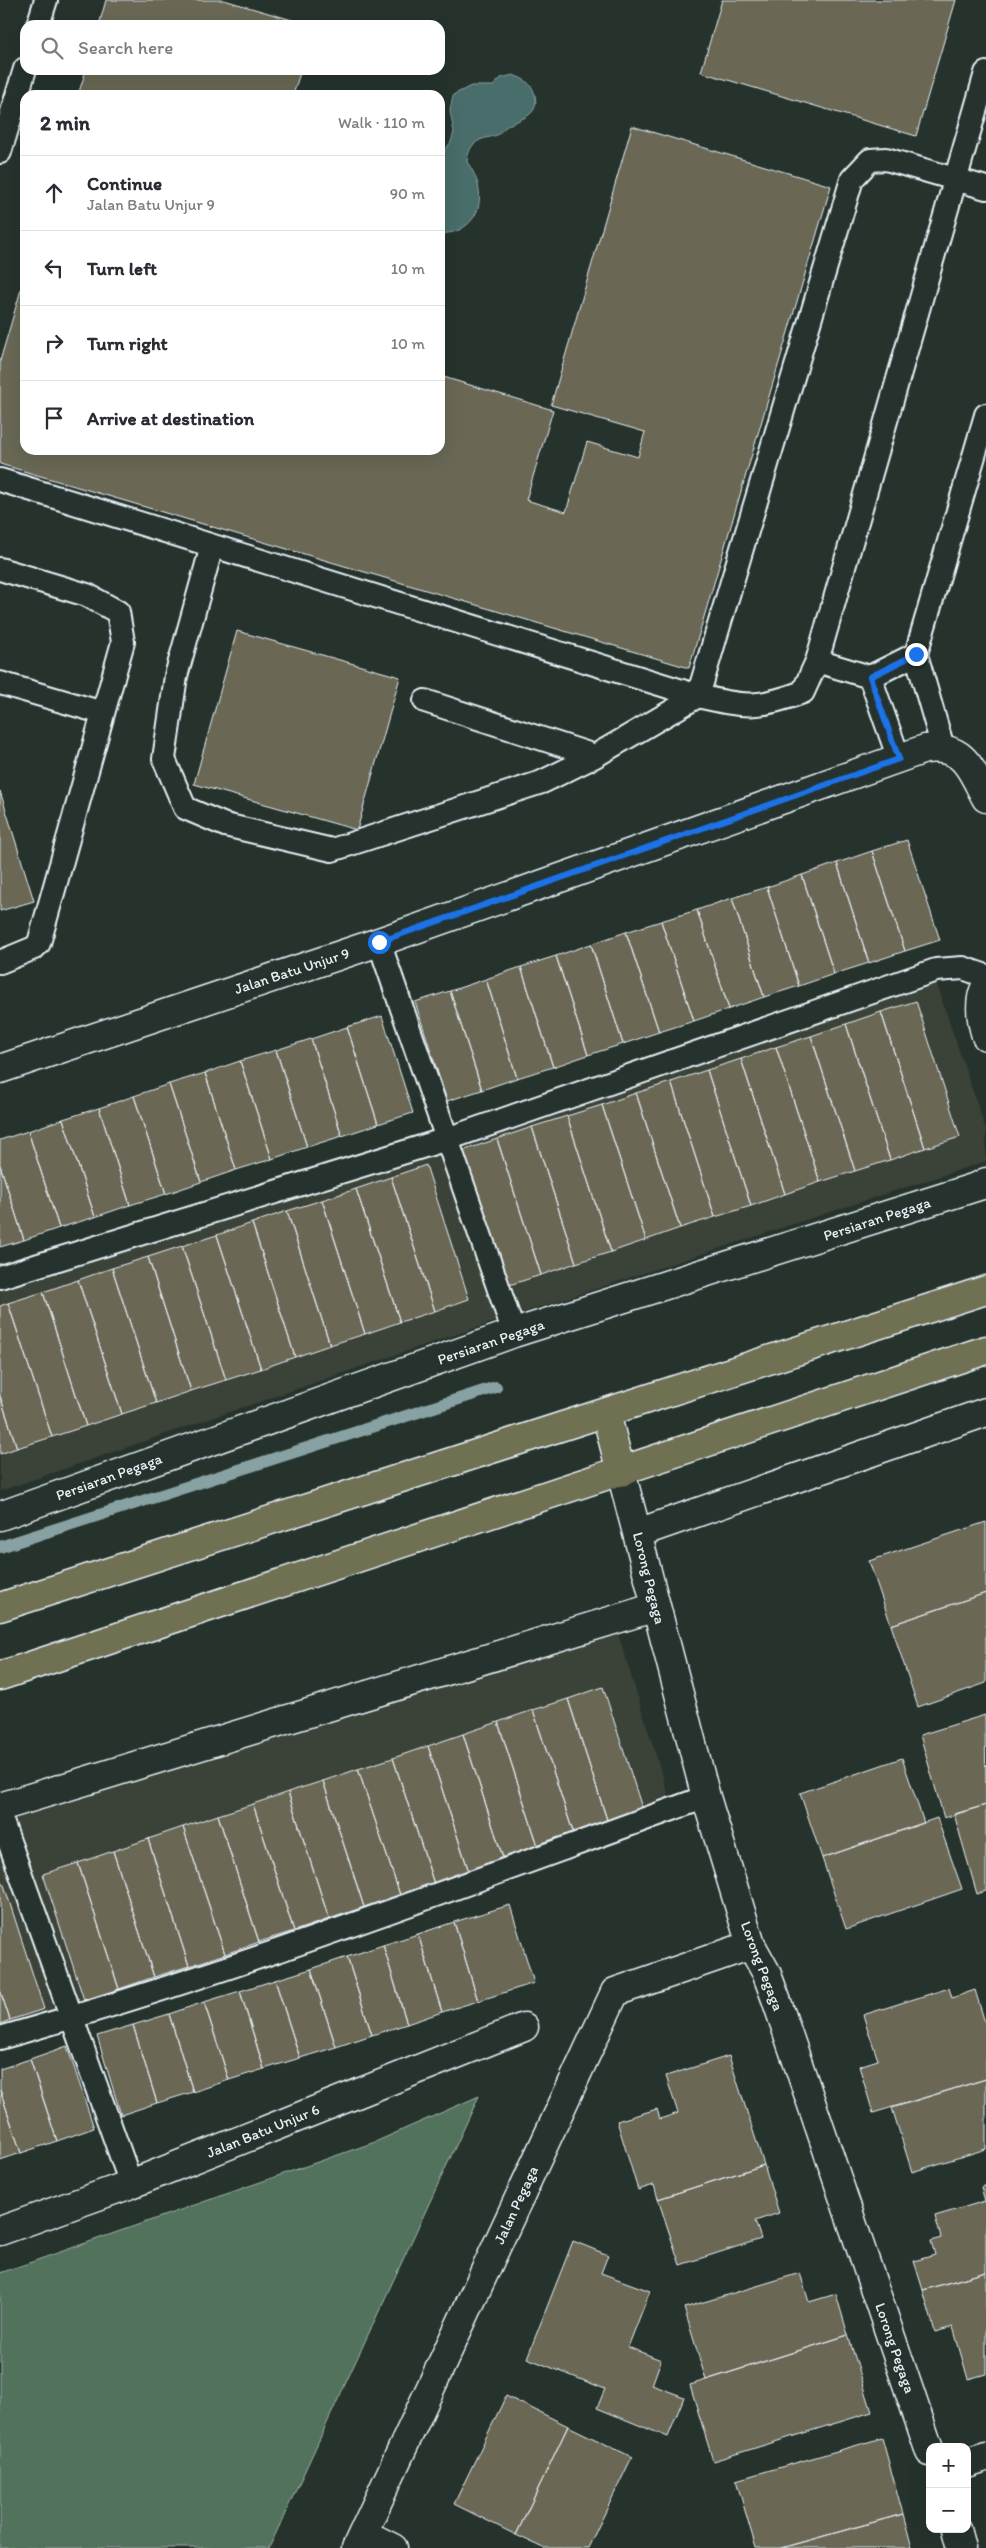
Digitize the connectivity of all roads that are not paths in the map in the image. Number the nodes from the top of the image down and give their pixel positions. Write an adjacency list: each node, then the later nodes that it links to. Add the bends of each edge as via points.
1 (46, 0): 2 (lane)
2 (40, 20)
3 (986, 74): 6 (lane)
4 (23, 75): 5 (lane)
5 (0, 152)
6 (956, 179): 7 (lane); 13 (lane); 16 (lane, via 886,159 870,160 852,179)
7 (986, 188)
8 (986, 415): 12 (lane)
9 (0, 480): 10 (lane)
10 (212, 546): 16 (lane); 20 (lane, via 176,676 164,759 185,808 225,825 332,850 542,782)
11 (0, 569): 18 (lane, via 87,595 118,612 123,642)
12 (916, 654): 14 (lane); 19 (lane)
13 (817, 661): 14 (lane); 16 (lane, via 803,692 772,704 742,706)
14 (870, 677): 21 (lane)
15 (0, 683): 18 (lane)
16 (698, 696): 20 (lane)
17 (425, 701): 20 (lane)
18 (103, 713): 24 (lane, via 42,935 34,948)
19 (943, 748): 21 (street, Jalan Batu Unjur 9, via 925,749); 22 (street, via 965,758)
20 (595, 756)
21 (899, 759): 23 (street, Jalan Batu Unjur 9)
22 (986, 798)
23 (379, 942): 28 (street, Jalan Batu Unjur 9); 29 (lane)
24 (0, 962)
25 (986, 976): 29 (lane, via 963,968 936,970)
26 (986, 986): 27 (street, via 981,1019)
27 (986, 1036)
28 (0, 1069)
29 (447, 1139): 31 (lane); 33 (lane)
30 (986, 1182): 33 (street, Persiaran Pegaga)
31 (0, 1276)
32 (986, 1290): 36 (main road)
33 (514, 1333): 38 (street, Persiaran Pegaga)
34 (986, 1350): 37 (main road)
35 (986, 1412): 39 (street)
36 (606, 1413): 37 (main road); 40 (main road)
37 (622, 1472): 39 (street, Lorong Pegaga); 42 (main road)
38 (0, 1516)
39 (638, 1533): 41 (street, Lorong Pegaga)
40 (0, 1607)
41 (656, 1607): 43 (street, Lorong Pegaga); 44 (street)
42 (0, 1676)
43 (706, 1797): 46 (street, Lorong Pegaga); 47 (lane, via 258,1957)
44 (0, 1807)
45 (0, 1816): 47 (lane)
46 (751, 1945): 52 (street, Lorong Pegaga, via 776,1999); 56 (street, Jalan Pegaga, via 615,1992)
47 (72, 2018): 49 (lane); 50 (lane)
48 (524, 2027): 50 (street, Jalan Batu Unjur 6)
49 (0, 2038)
50 (131, 2184): 51 (street, Jalan Batu Unjur 6)
51 (0, 2231)
52 (927, 2443)
53 (986, 2457): 54 (street)
54 (971, 2462)
55 (957, 2533): 58 (street)
56 (360, 2541): 57 (street)
57 (393, 2548)
58 (961, 2548)

